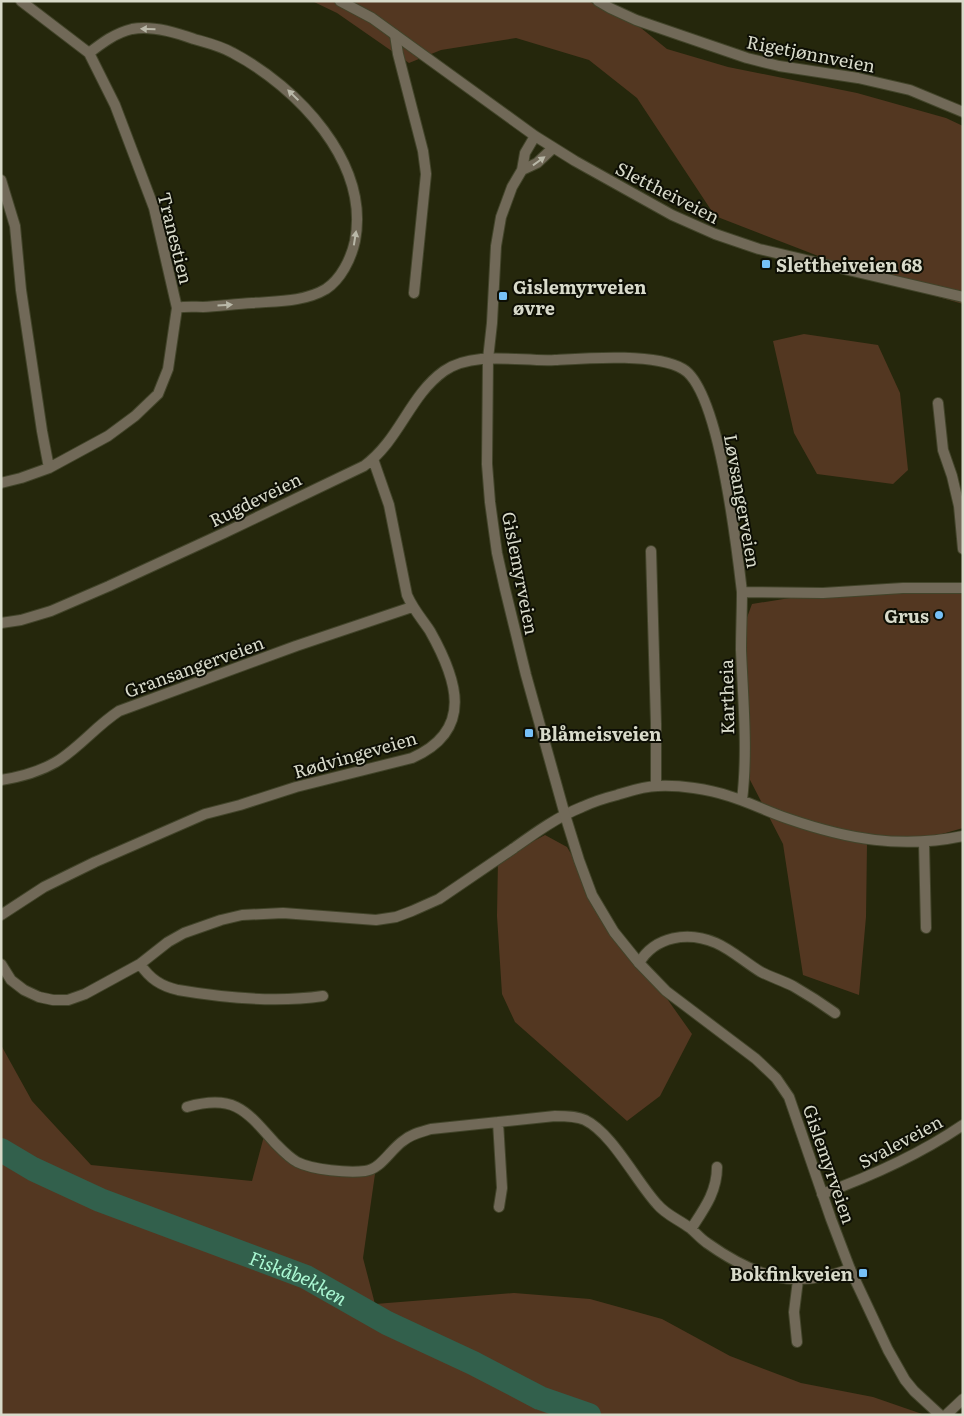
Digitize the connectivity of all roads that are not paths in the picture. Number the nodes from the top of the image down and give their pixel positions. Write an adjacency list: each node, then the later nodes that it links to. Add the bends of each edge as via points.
1 (21, 1): 5 (street, Tranestien)
2 (340, 1): 4 (street, Slettheiveien)
3 (598, 1): 6 (street, Rigetjønnveien, via 636,20 746,58 910,90)
4 (395, 35): 7 (street, Slettheiveien); 11 (street, via 426,174)
5 (89, 53): 13 (street, Tranestien, via 115,105 154,208); 13 (street, one-way to 5, via 290,300 328,287 350,259 356,235 356,207 350,179 327,135 304,106 279,82 233,53 186,36 151,28 123,32)
6 (963, 112)
7 (535, 136): 8 (street, Slettheiveien); 9 (street, Gislemyrveien, via 525,153)
8 (553, 148): 9 (street, one-way to 8, via 537,163); 12 (street, Slettheiveien, via 654,206 736,243)
9 (522, 170): 14 (street, Gislemyrveien, via 506,203 498,233)
10 (1, 180): 17 (street, via 15,226)
11 (414, 293)
12 (963, 297)
13 (177, 308): 17 (street, Tranestien, via 168,369 158,394 108,436)
14 (488, 358): 16 (street, Rugdeveien, via 462,363 436,378 417,398 394,435); 22 (street, Løvsangerveien, via 634,359 671,363 684,369 693,378 706,403 722,457); 28 (street, Gislemyrveien, via 487,464 497,552 526,675)
15 (938, 403): 19 (street, via 943,450 959,506)
16 (373, 459): 23 (street, Rødvingeveien, via 389,506); 24 (street, Rugdeveien, via 354,471 109,586 51,610)
17 (49, 468): 18 (street, Tranestien)
18 (1, 483)
19 (963, 549)
20 (651, 552): 26 (street)
21 (963, 588): 22 (street, Løvsangerveien)
22 (742, 592): 27 (street, Kartheia)
23 (412, 607): 25 (street, Gransangerveien, via 119,711 57,761 32,773); 31 (street, Rødvingeveien, via 444,658 455,695 450,727 427,751 412,758 205,814 44,887)
24 (1, 624)
25 (1, 780)
26 (656, 786): 27 (street, via 709,791); 28 (street, via 606,798)
27 (742, 800): 30 (street, via 787,819 843,835 888,842)
28 (565, 815): 33 (street, Gislemyrveien, via 592,895 610,926); 35 (street, via 439,899 412,911 368,921 283,913 221,920 184,933)
29 (963, 836): 30 (street)
30 (924, 842): 32 (street)
31 (1, 915)
32 (926, 928)
33 (639, 963): 37 (street, via 651,947 674,937 704,939); 42 (street, Gislemyrveien, via 666,991 776,1078 794,1108)
34 (1, 964): 35 (street, via 11,980 24,990 39,997 68,1000)
35 (140, 964): 36 (street, via 152,979 164,987 187,992 288,1000)
36 (323, 996)
37 (835, 1013)
38 (187, 1107): 39 (street, via 209,1102 237,1106 297,1162 355,1172 376,1168 398,1144 418,1132)
39 (498, 1122): 43 (street, via 502,1188); 44 (street, via 555,1116 585,1120 606,1136 666,1214)
40 (963, 1125): 42 (street, Svaleveien, via 913,1156)
41 (717, 1167): 44 (street, via 715,1188 705,1210)
42 (822, 1194): 45 (street, Gislemyrveien)
43 (499, 1207)
44 (690, 1228): 46 (street, via 721,1252 752,1269 783,1279)
45 (850, 1269): 46 (street, via 829,1276); 49 (street, Gislemyrveien, via 896,1366 914,1390)
46 (798, 1280): 47 (street, via 794,1312)
47 (797, 1342)
48 (963, 1399): 50 (street)
49 (940, 1415)
50 (946, 1415)

